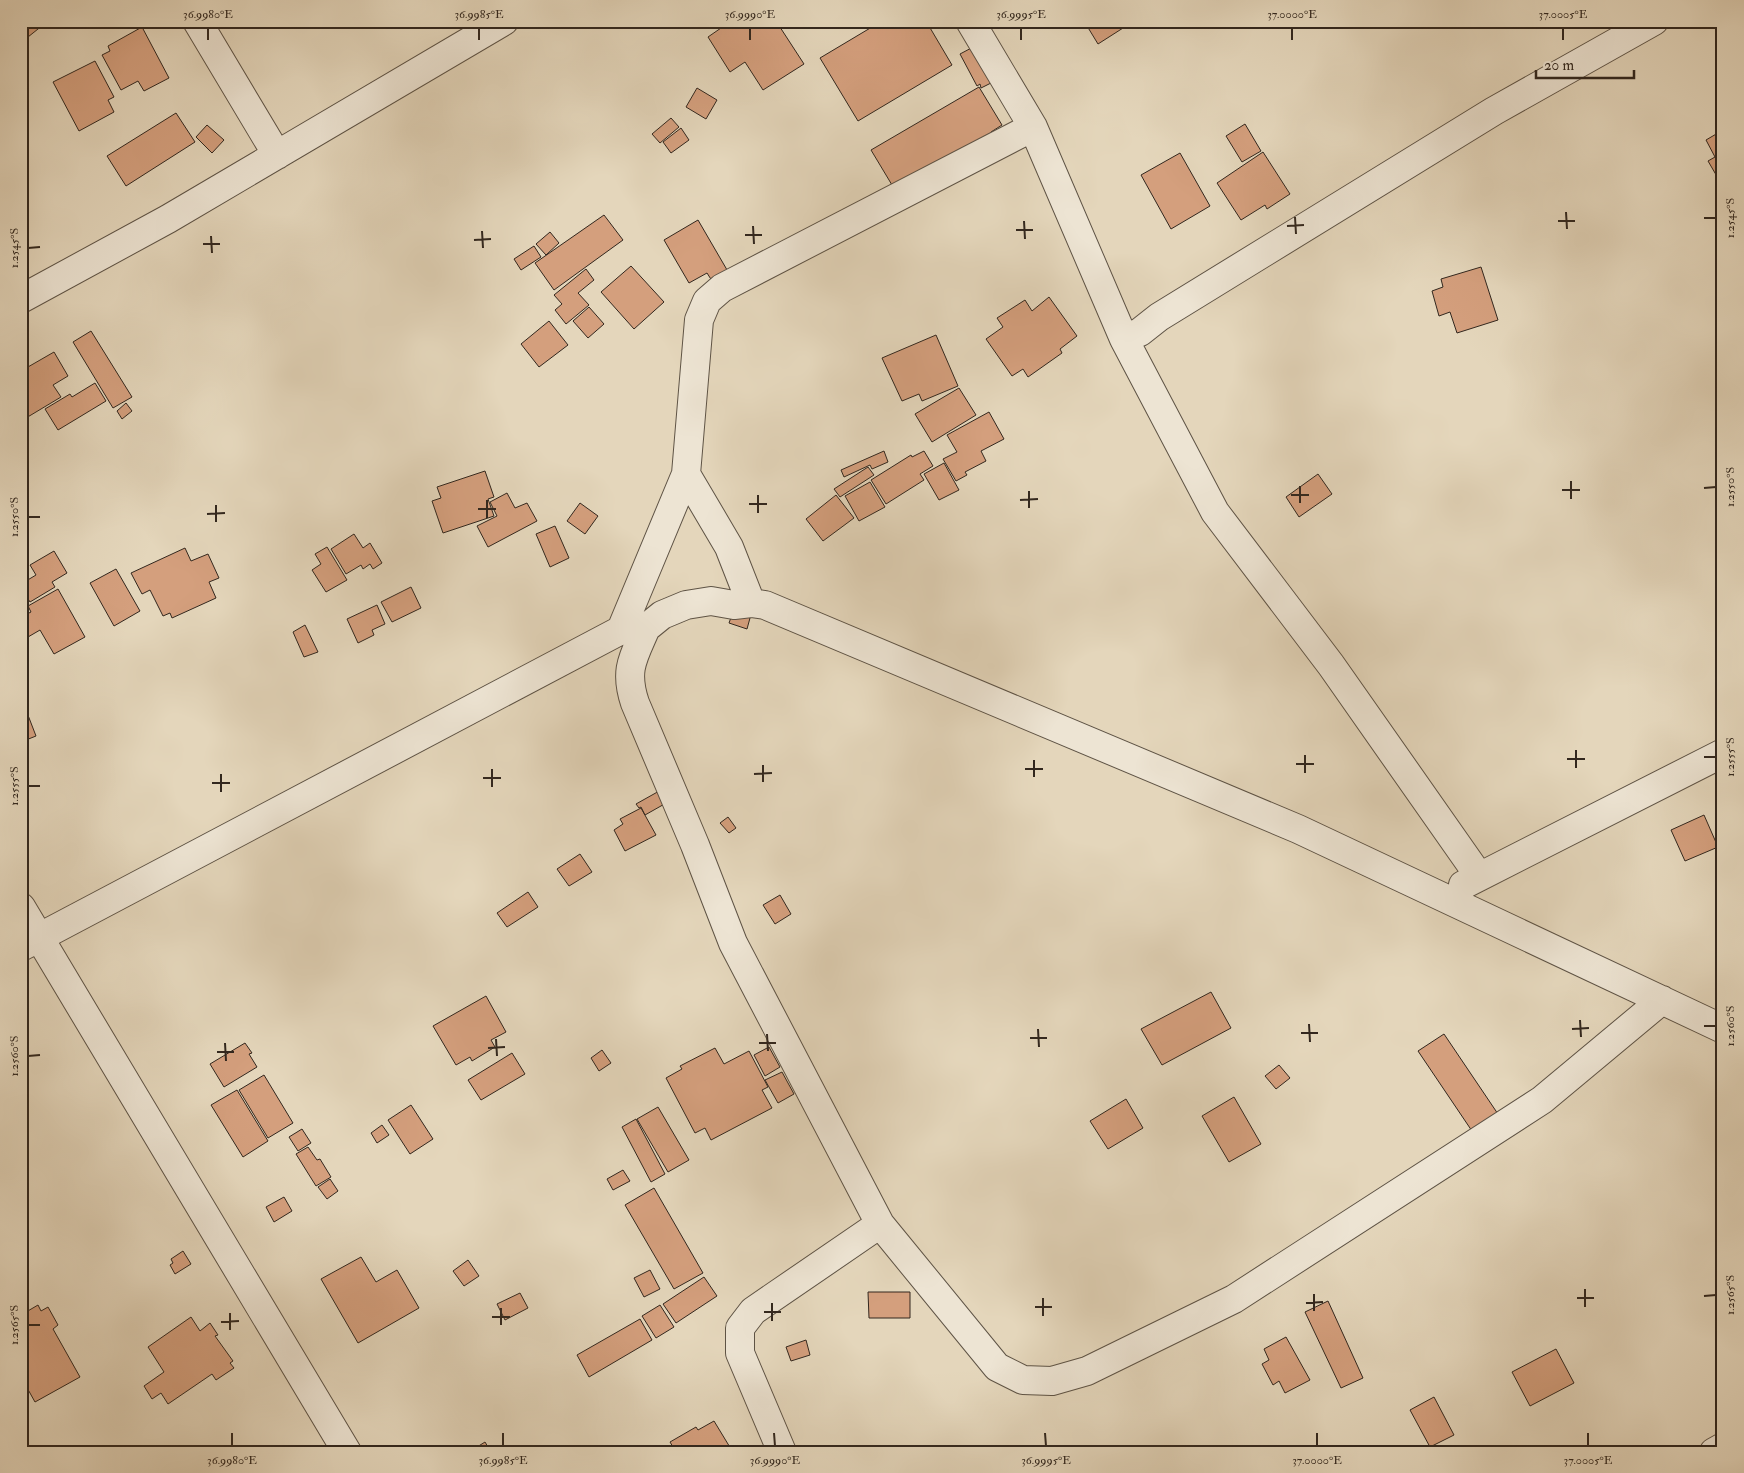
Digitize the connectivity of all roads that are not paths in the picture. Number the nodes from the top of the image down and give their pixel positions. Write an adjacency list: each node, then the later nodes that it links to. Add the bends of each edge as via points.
1 (197, 21): 6 (street)
2 (504, 21): 6 (street)
3 (970, 21): 5 (street)
4 (1654, 21): 8 (street, via 1494,111)
5 (1034, 127): 8 (street); 9 (street, via 722,288 707,301 699,320)
6 (277, 155): 7 (street)
7 (21, 300)
8 (1124, 339): 13 (street, via 1215,512 1331,666)
9 (686, 474): 10 (street, via 728,547); 11 (street)
10 (751, 603): 11 (street, via 734,605 711,601 686,604); 14 (street, via 765,605 1289,825)
11 (633, 629): 16 (street); 19 (street, via 629,685 733,943)
12 (1723, 753): 13 (street)
13 (1479, 876): 14 (street)
14 (1442, 896): 17 (street)
15 (21, 907): 16 (street)
16 (30, 942): 21 (street)
17 (1662, 1000): 18 (street); 19 (street, via 1542,1100 1234,1298 1087,1371 1061,1379 1023,1380 997,1367)
18 (1723, 1029)
19 (880, 1224): 22 (street, via 753,1311 740,1328 740,1354)
20 (1723, 1447): 23 (street)
21 (347, 1452)
22 (782, 1452)
23 (1714, 1452)

